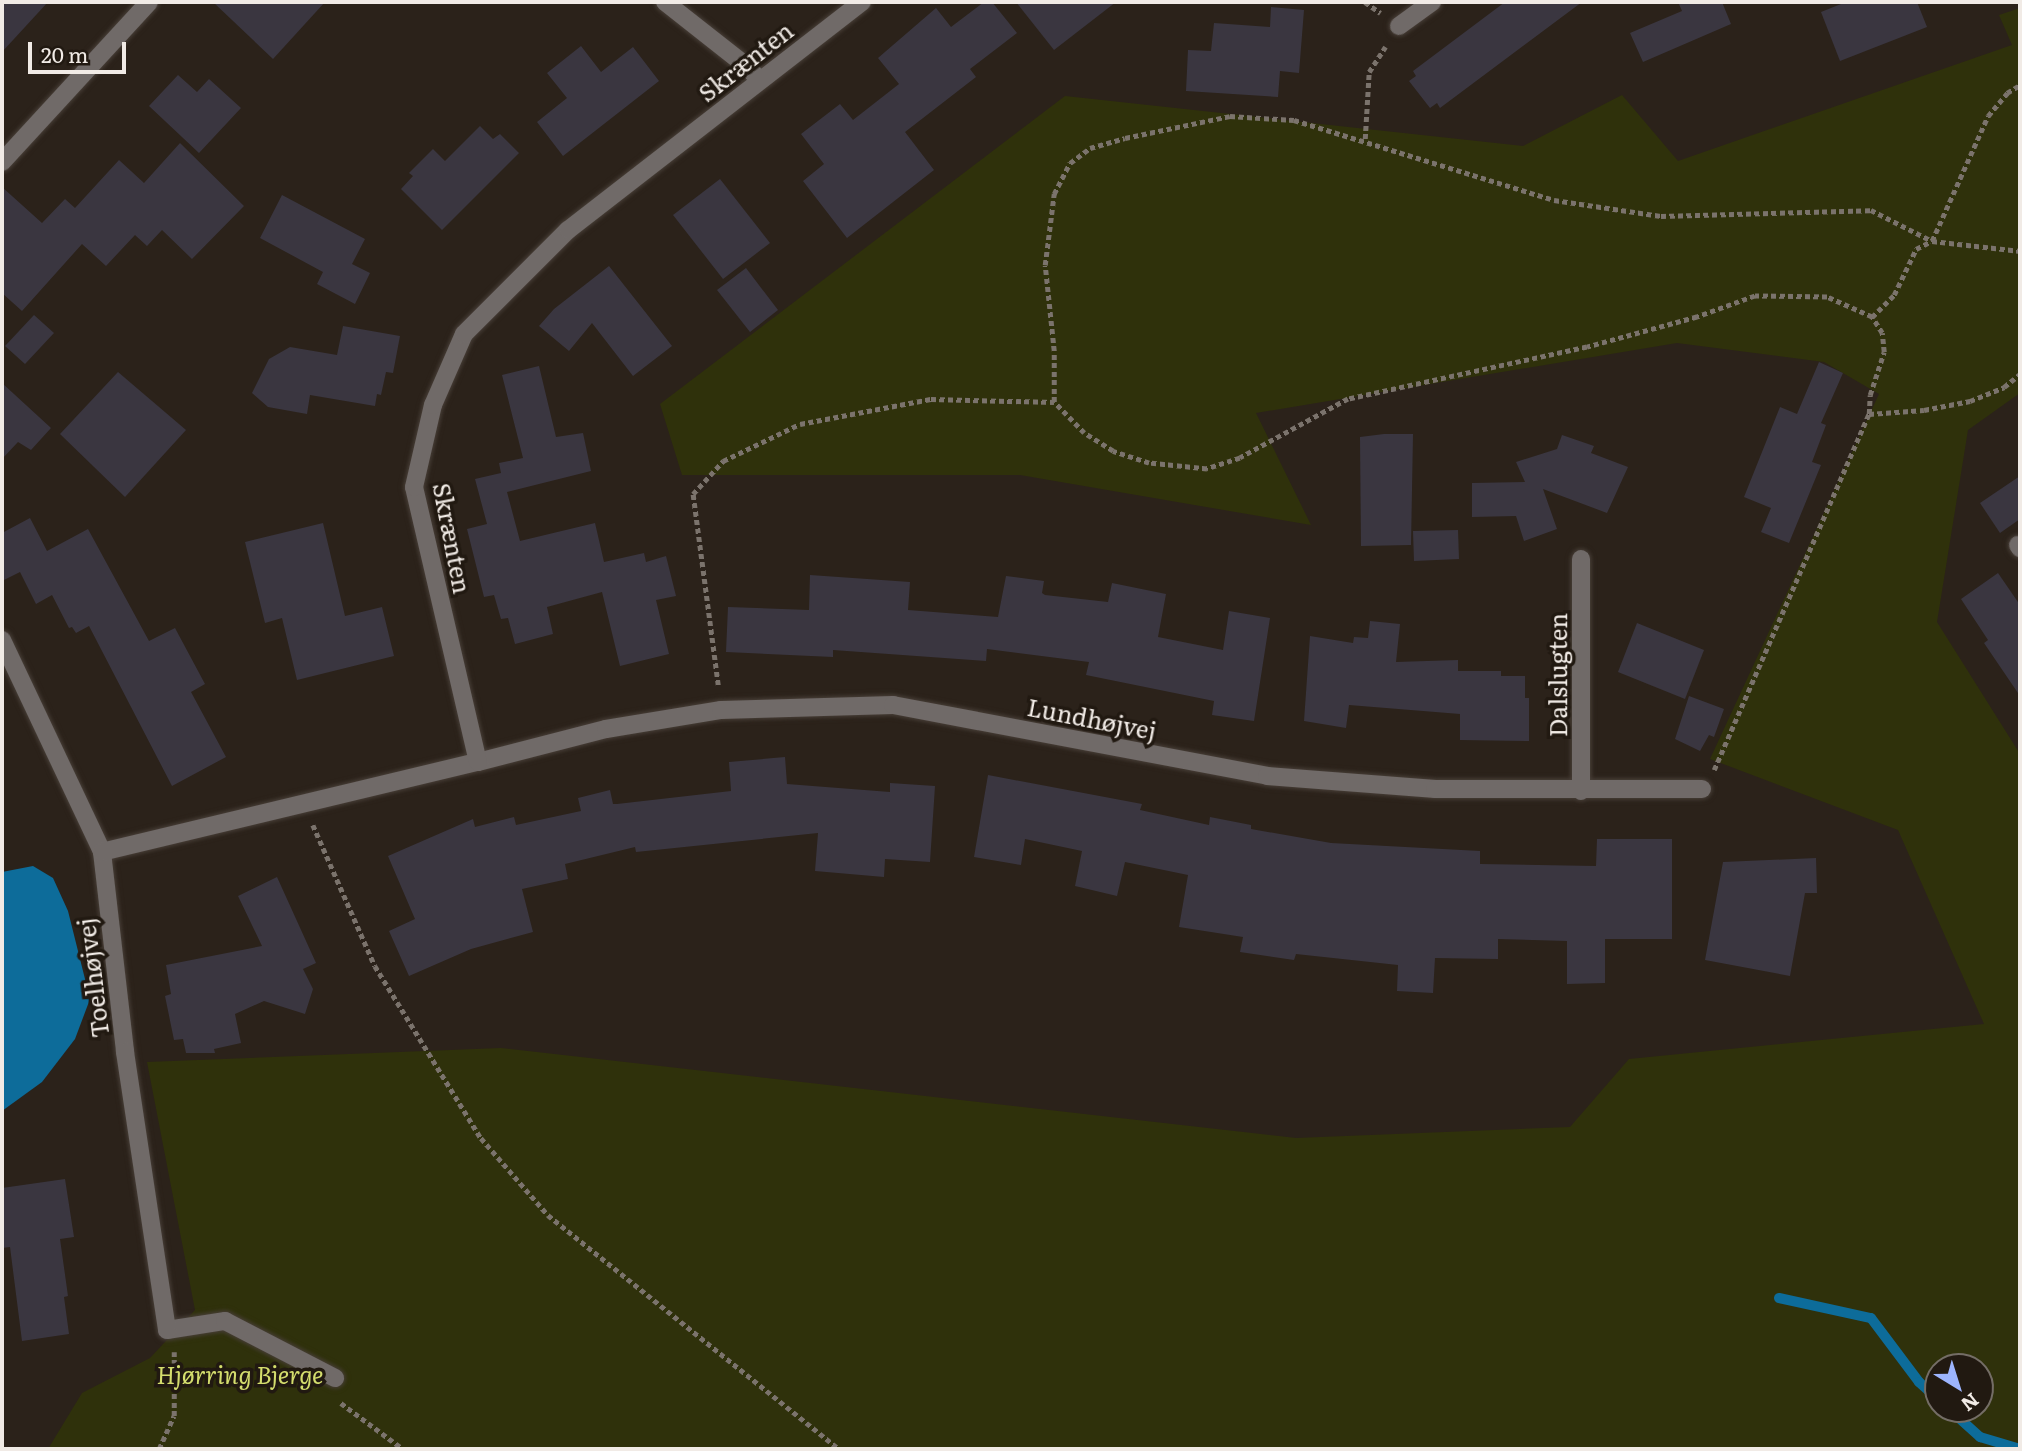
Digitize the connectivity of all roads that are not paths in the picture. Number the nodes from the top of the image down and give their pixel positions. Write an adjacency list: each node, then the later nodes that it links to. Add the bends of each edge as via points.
1 (149, 2): 7 (street)
2 (665, 2): 6 (street)
3 (862, 2): 6 (street, Skrænten)
4 (1432, 2): 5 (street)
5 (1399, 26)
6 (760, 80): 10 (street, Skrænten, via 549,248 464,334 433,405 414,487)
7 (2, 162)
8 (1581, 559): 12 (street, Dalslugten)
9 (4, 652): 13 (street, Toelhøjvej)
10 (478, 762): 12 (street, Lundhøjvej, via 606,729 721,710 893,705 1267,776 1436,789); 13 (street)
11 (1702, 789): 12 (street, Lundhøjvej)
12 (1581, 791)
13 (102, 852): 14 (street, Toelhøjvej, via 125,1052 167,1330 225,1321)
14 (335, 1378)

